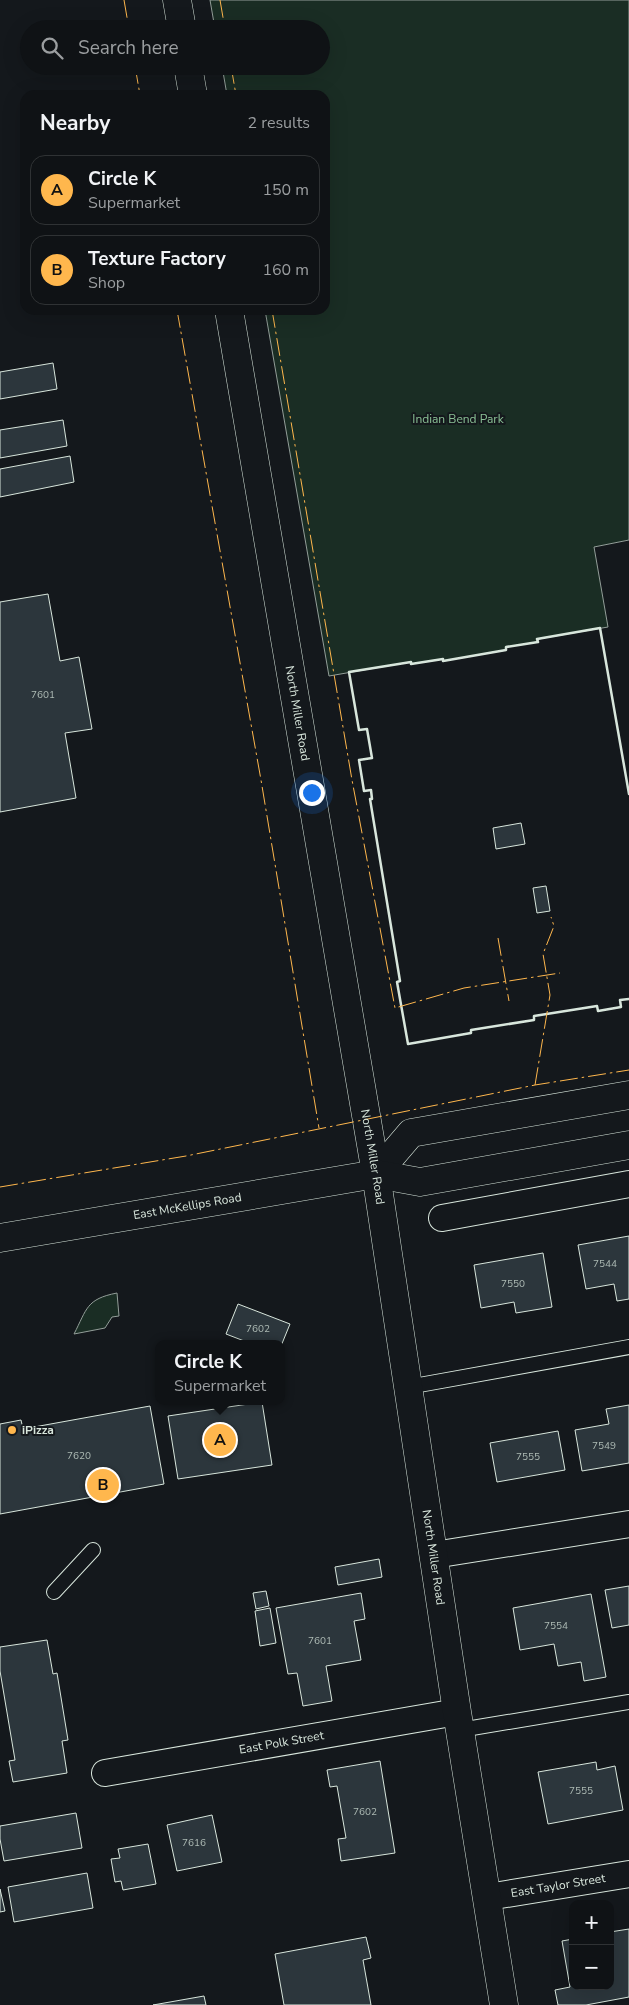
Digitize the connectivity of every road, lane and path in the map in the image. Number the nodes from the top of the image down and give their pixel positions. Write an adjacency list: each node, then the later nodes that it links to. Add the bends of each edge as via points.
1 (177, 0): 2 (street)
2 (180, 20)
3 (190, 75): 4 (street)
4 (192, 90)
5 (231, 315): 8 (street, North Miller Road)
6 (629, 1095): 8 (street, via 411,1133)
7 (629, 1145): 8 (street, East McKellips Road, via 420,1182)
8 (376, 1174): 11 (street, East McKellips Road); 13 (street, North Miller Road)
9 (629, 1184): 10 (street)
10 (442, 1218)
11 (0, 1238)
12 (629, 1347): 13 (lane)
13 (408, 1387): 16 (street, North Miller Road)
14 (629, 1524): 16 (street)
15 (93, 1550): 17 (lane)
16 (434, 1555): 19 (street, North Miller Road)
17 (54, 1592)
18 (629, 1702): 19 (lane)
19 (459, 1721): 20 (street, East Polk Street); 22 (street, North Miller Road)
20 (105, 1773)
21 (629, 1874): 22 (street, East Taylor Street)
22 (488, 1897): 23 (street, North Miller Road)
23 (504, 2005)

